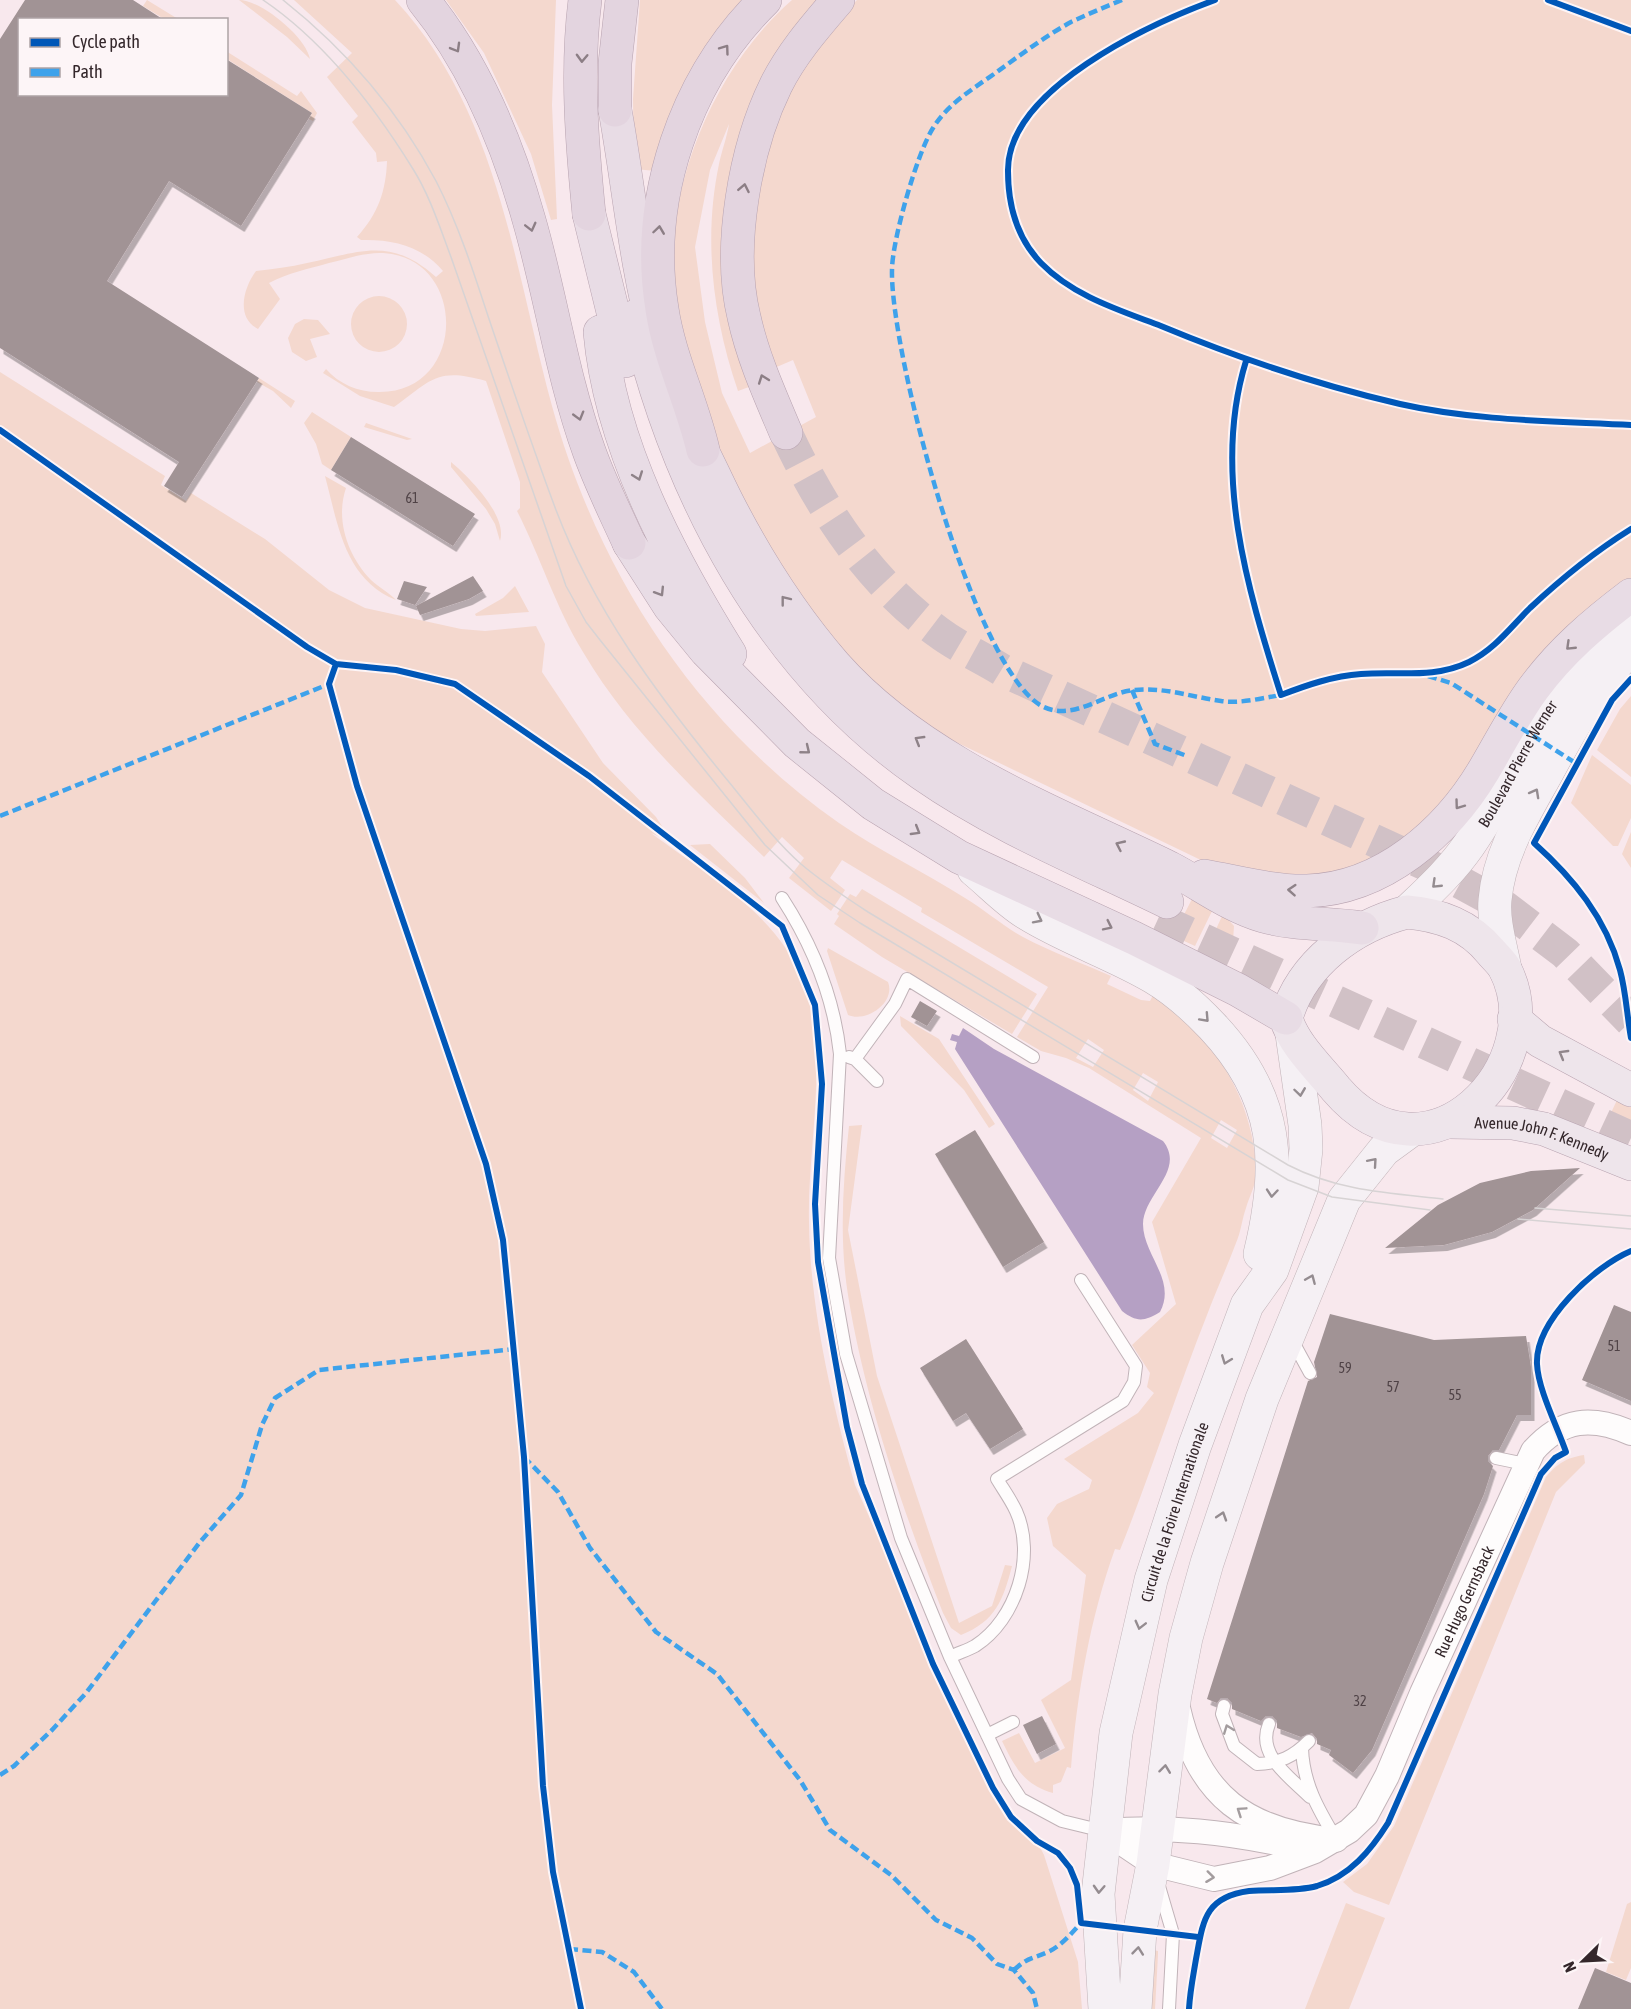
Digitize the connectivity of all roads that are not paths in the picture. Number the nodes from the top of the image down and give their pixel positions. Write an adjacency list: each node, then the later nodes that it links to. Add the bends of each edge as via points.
1 (423, 0): 13 (highway, one-way to 13, via 445,27 484,96 510,160 589,451 629,543 670,608 706,651)
2 (585, 0): 7 (highway, one-way to 7, via 581,97)
3 (622, 0): 6 (highway)
4 (765, 0): 9 (highway, one-way to 4, via 662,310 656,249 664,190 690,106 722,51)
5 (838, 0): 8 (highway, one-way to 5, via 762,378 743,315 738,253 742,193 756,138 776,85 804,39)
6 (615, 110): 7 (highway, via 612,156 619,227 643,348 679,455 705,514 772,625 843,707 922,775 1162,911 1035,861 910,790 829,722 792,683 723,588 660,462 618,339); 9 (highway, via 644,293 683,417)
7 (589, 214): 13 (highway, one-way to 13, via 602,357 626,443 649,505 683,577)
8 (786, 433)
9 (703, 450): 15 (highway, one-way to 9, via 970,770 911,735 872,703 835,665 778,591 734,515)
10 (1631, 595): 15 (highway, one-way to 15, via 1590,626 1558,658 1511,720 1483,772 1454,813 1397,862 1359,879 1308,891 1265,888)
11 (1631, 619): 17 (main road, Boulevard Pierre Werner, one-way to 17, via 1574,673 1551,704 1470,844)
12 (1631, 648): 19 (main road, Boulevard Pierre Werner, one-way to 12, via 1495,903 1509,844 1575,721)
13 (765, 709): 14 (highway, one-way to 14, via 797,743 873,804)
14 (959, 857): 21 (highway, one-way to 21, via 1196,969); 31 (main road, one-way to 31, via 1026,913 1154,977 1192,1004 1233,1048 1261,1101 1273,1156 1272,1200)
15 (1173, 870): 18 (highway, via 1262,915 1292,922)
16 (782, 898): 22 (lane, via 813,953 827,990)
17 (1407, 912): 18 (main road); 19 (main road, via 1433,915 1460,925 1484,943)
18 (1362, 927): 21 (main road, via 1323,958 1307,977)
19 (1505, 969): 20 (main road, via 1513,994)
20 (1514, 1019): 26 (main road, one-way to 20, via 1540,1041); 27 (main road, via 1511,1045 1490,1087)
21 (1289, 1026): 28 (main road, via 1353,1109 1388,1127); 31 (main road, Circuit de la Foire Internationale, one-way to 31, via 1305,1125 1302,1187 1272,1270)
22 (840, 1054): 24 (lane); 37 (lane, via 829,1258 846,1354 901,1538)
23 (1033, 1057): 24 (lane, via 907,979 895,1004)
24 (855, 1059): 25 (lane)
25 (877, 1081)
26 (1631, 1090)
27 (1450, 1122): 28 (main road); 29 (main road, Avenue John F. Kennedy, via 1513,1123 1544,1129)
28 (1410, 1131): 32 (main road, one-way to 28, via 1350,1188 1383,1150)
29 (1631, 1164)
30 (1082, 1280): 37 (lane, via 1136,1366 1134,1382 1123,1401 997,1479 1017,1512 1026,1549 1017,1592 998,1624 976,1646)
31 (1247, 1305): 46 (main road, Circuit de la Foire Internationale, one-way to 46, via 1151,1580 1116,1732)
32 (1288, 1333): 33 (lane); 38 (main road, one-way to 32, via 1207,1563)
33 (1310, 1373)
34 (1631, 1433): 36 (street, Rue Hugo Gernsback, via 1590,1421 1558,1429 1547,1435)
35 (1496, 1458): 36 (lane)
36 (1525, 1464): 47 (street, Rue Hugo Gernsback, via 1388,1776 1365,1815)
37 (950, 1657): 42 (lane)
38 (1175, 1694): 45 (main road, one-way to 38); 47 (street, one-way to 38, via 1305,1837 1251,1818 1221,1798 1203,1776 1189,1748)
39 (1224, 1706): 43 (lane, one-way to 39, via 1257,1764 1234,1746 1222,1714)
40 (1013, 1722): 42 (lane)
41 (1269, 1724): 43 (lane, via 1266,1748)
42 (987, 1735): 46 (lane, via 1021,1799 1062,1821)
43 (1277, 1763): 44 (lane); 44 (lane, via 1306,1745 1303,1769)
44 (1313, 1800): 47 (lane)
45 (1158, 1827): 46 (street); 48 (street, via 1239,1835); 49 (main road)
46 (1104, 1831): 49 (street, Rue Hugo Gernsback); 50 (main road, Circuit de la Foire Internationale, one-way to 50, via 1098,1894)
47 (1336, 1840): 48 (street, Rue Hugo Gernsback)
48 (1315, 1851): 49 (street, Rue Hugo Gernsback, one-way to 48, via 1215,1879 1270,1868)
49 (1153, 1864): 51 (main road, one-way to 49, via 1140,1930); 52 (lane, via 1173,1934)
50 (1105, 2009)
51 (1135, 2009)
52 (1169, 2009)

